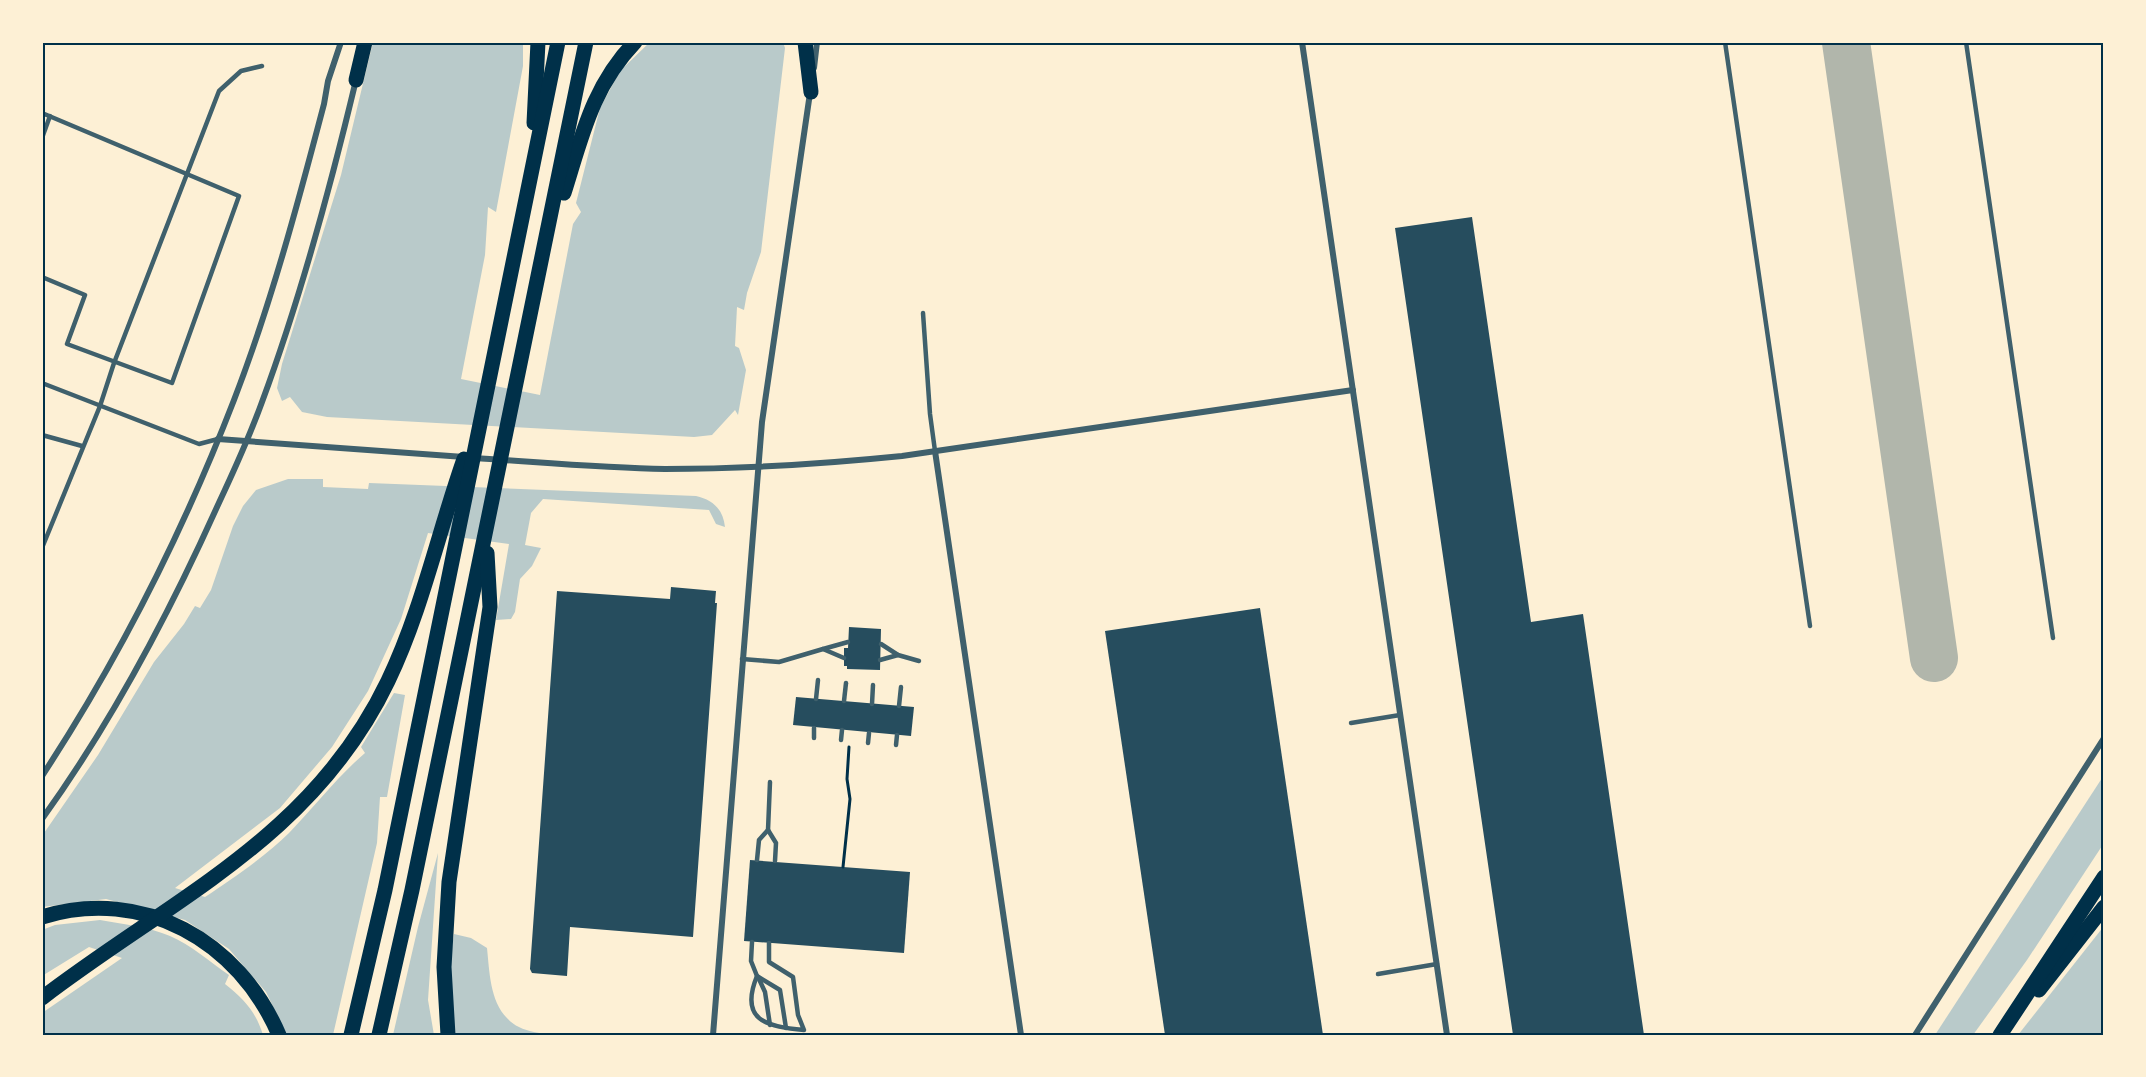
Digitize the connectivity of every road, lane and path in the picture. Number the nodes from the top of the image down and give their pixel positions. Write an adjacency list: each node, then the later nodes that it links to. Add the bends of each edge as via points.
1 (341, 42): 28 (street, via 285,247)
2 (364, 42): 13 (highway)
3 (538, 42): 19 (highway)
4 (558, 42): 19 (highway)
5 (586, 42): 20 (highway)
6 (635, 42): 20 (highway, via 606,78 593,104)
7 (805, 42): 14 (highway)
8 (818, 42): 14 (street)
9 (1302, 42): 25 (street)
10 (1725, 42): 36 (lane)
11 (1966, 42): 37 (lane)
12 (262, 66): 18 (lane, via 241,71 219,91)
13 (356, 80): 29 (street, via 311,252 262,403)
14 (811, 92): 32 (street)
15 (42, 112): 16 (lane)
16 (50, 116): 17 (lane); 18 (lane)
17 (42, 138)
18 (188, 173): 23 (lane); 23 (lane, via 239,196 172,383)
19 (529, 187): 33 (highway, via 486,395)
20 (540, 270): 34 (highway)
21 (42, 277): 23 (lane, via 85,295 67,344)
22 (923, 313): 31 (lane)
23 (114, 363): 26 (lane)
24 (42, 383): 26 (lane)
25 (1353, 390): 31 (street); 54 (street)
26 (100, 406): 28 (lane, via 199,444); 30 (lane)
27 (42, 435): 30 (lane)
28 (218, 439): 29 (street); 66 (street, via 150,593)
29 (245, 442): 32 (street, via 610,467); 68 (street, via 196,555 151,645)
30 (82, 446): 35 (lane)
31 (935, 451): 32 (street, via 831,464); 89 (street)
32 (758, 467): 43 (street)
33 (452, 523): 81 (highway, via 388,682 337,763 303,803 227,869); 85 (highway, via 380,911)
34 (485, 530): 86 (highway); 87 (highway, via 490,607 449,882 444,967)
35 (42, 548)
36 (1810, 626)
37 (2053, 638)
38 (848, 642): 40 (lane)
39 (881, 644): 41 (lane)
40 (823, 649): 42 (lane); 43 (lane, via 779,662)
41 (898, 655): 44 (lane); 45 (lane)
42 (844, 658)
43 (742, 659): 88 (street)
44 (880, 660)
45 (919, 661)
46 (818, 681): 50 (lane)
47 (846, 683): 51 (lane)
48 (873, 685): 52 (lane)
49 (901, 687): 53 (lane)
50 (816, 699)
51 (844, 701)
52 (872, 704)
53 (899, 706)
54 (1400, 715): 55 (lane); 78 (street)
55 (1351, 723)
56 (814, 728): 60 (lane)
57 (842, 730): 62 (lane)
58 (869, 733): 64 (lane)
59 (897, 735): 65 (lane)
60 (814, 738)
61 (2104, 738): 91 (street)
62 (841, 740)
63 (849, 741): 72 (path, via 850,799)
64 (868, 743)
65 (896, 745)
66 (42, 776)
67 (770, 782): 69 (lane)
68 (42, 819)
69 (768, 830): 70 (lane, via 759,840); 71 (lane, via 776,843)
70 (757, 860)
71 (774, 861)
72 (843, 867)
73 (2104, 877): 92 (highway)
74 (2104, 907): 92 (highway)
75 (42, 917): 84 (highway, via 80,909 117,910 154,917 190,932 238,969)
76 (752, 942): 80 (lane, via 751,960)
77 (769, 943): 83 (lane, via 769,962 793,977 804,1030)
78 (1437, 964): 79 (lane); 90 (street)
79 (1378, 974)
80 (757, 976): 82 (lane, via 765,992); 82 (lane, via 750,993 753,1012); 83 (lane, via 780,990)
81 (42, 997)
82 (770, 1025): 83 (lane)
83 (786, 1028)
84 (279, 1035)
85 (351, 1035)
86 (379, 1035)
87 (448, 1035)
88 (713, 1035)
89 (1021, 1035)
90 (1447, 1035)
91 (1915, 1035)
92 (2001, 1035)

